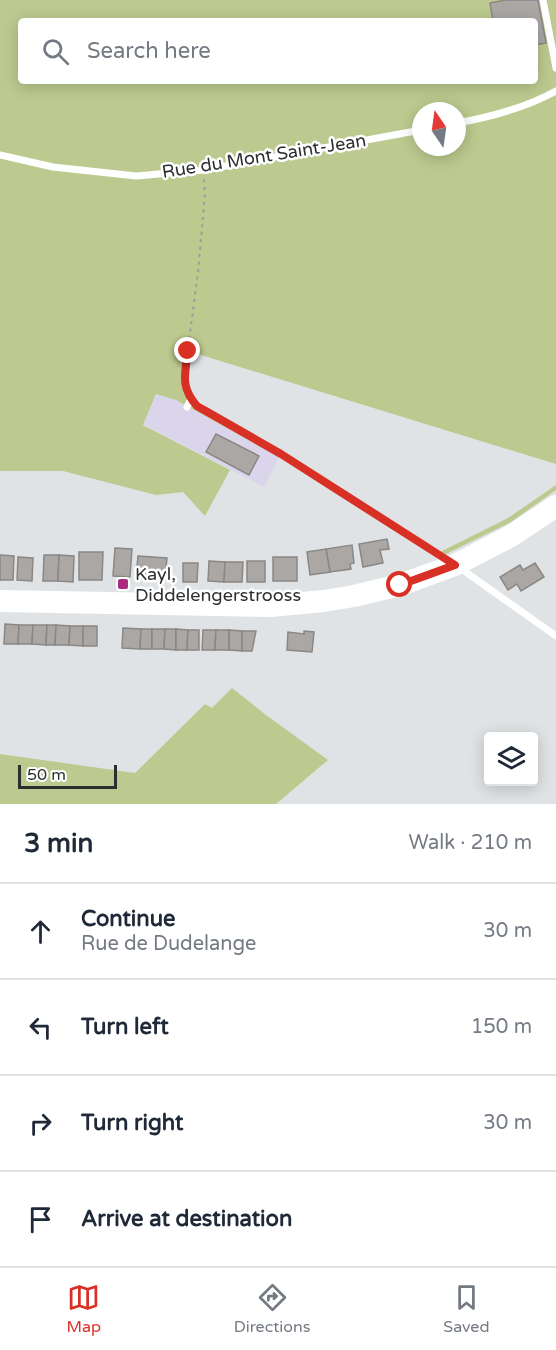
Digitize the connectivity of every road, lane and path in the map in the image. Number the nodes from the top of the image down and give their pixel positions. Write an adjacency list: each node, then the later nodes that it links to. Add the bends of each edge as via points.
1 (543, 0): 2 (lane)
2 (556, 68)
3 (556, 92): 4 (lane, via 536,102)
4 (466, 121)
5 (412, 132): 7 (lane, Rue du Mont Saint-Jean)
6 (0, 155): 7 (lane, Rue du Mont Saint-Jean, via 53,167 136,176)
7 (204, 170): 8 (path, via 198,272 184,379)
8 (191, 399): 9 (lane); 11 (lane)
9 (187, 406)
10 (556, 506): 11 (main road, via 511,536)
11 (455, 565): 12 (main road, via 354,596 270,606); 13 (lane)
12 (0, 601)
13 (556, 636)

